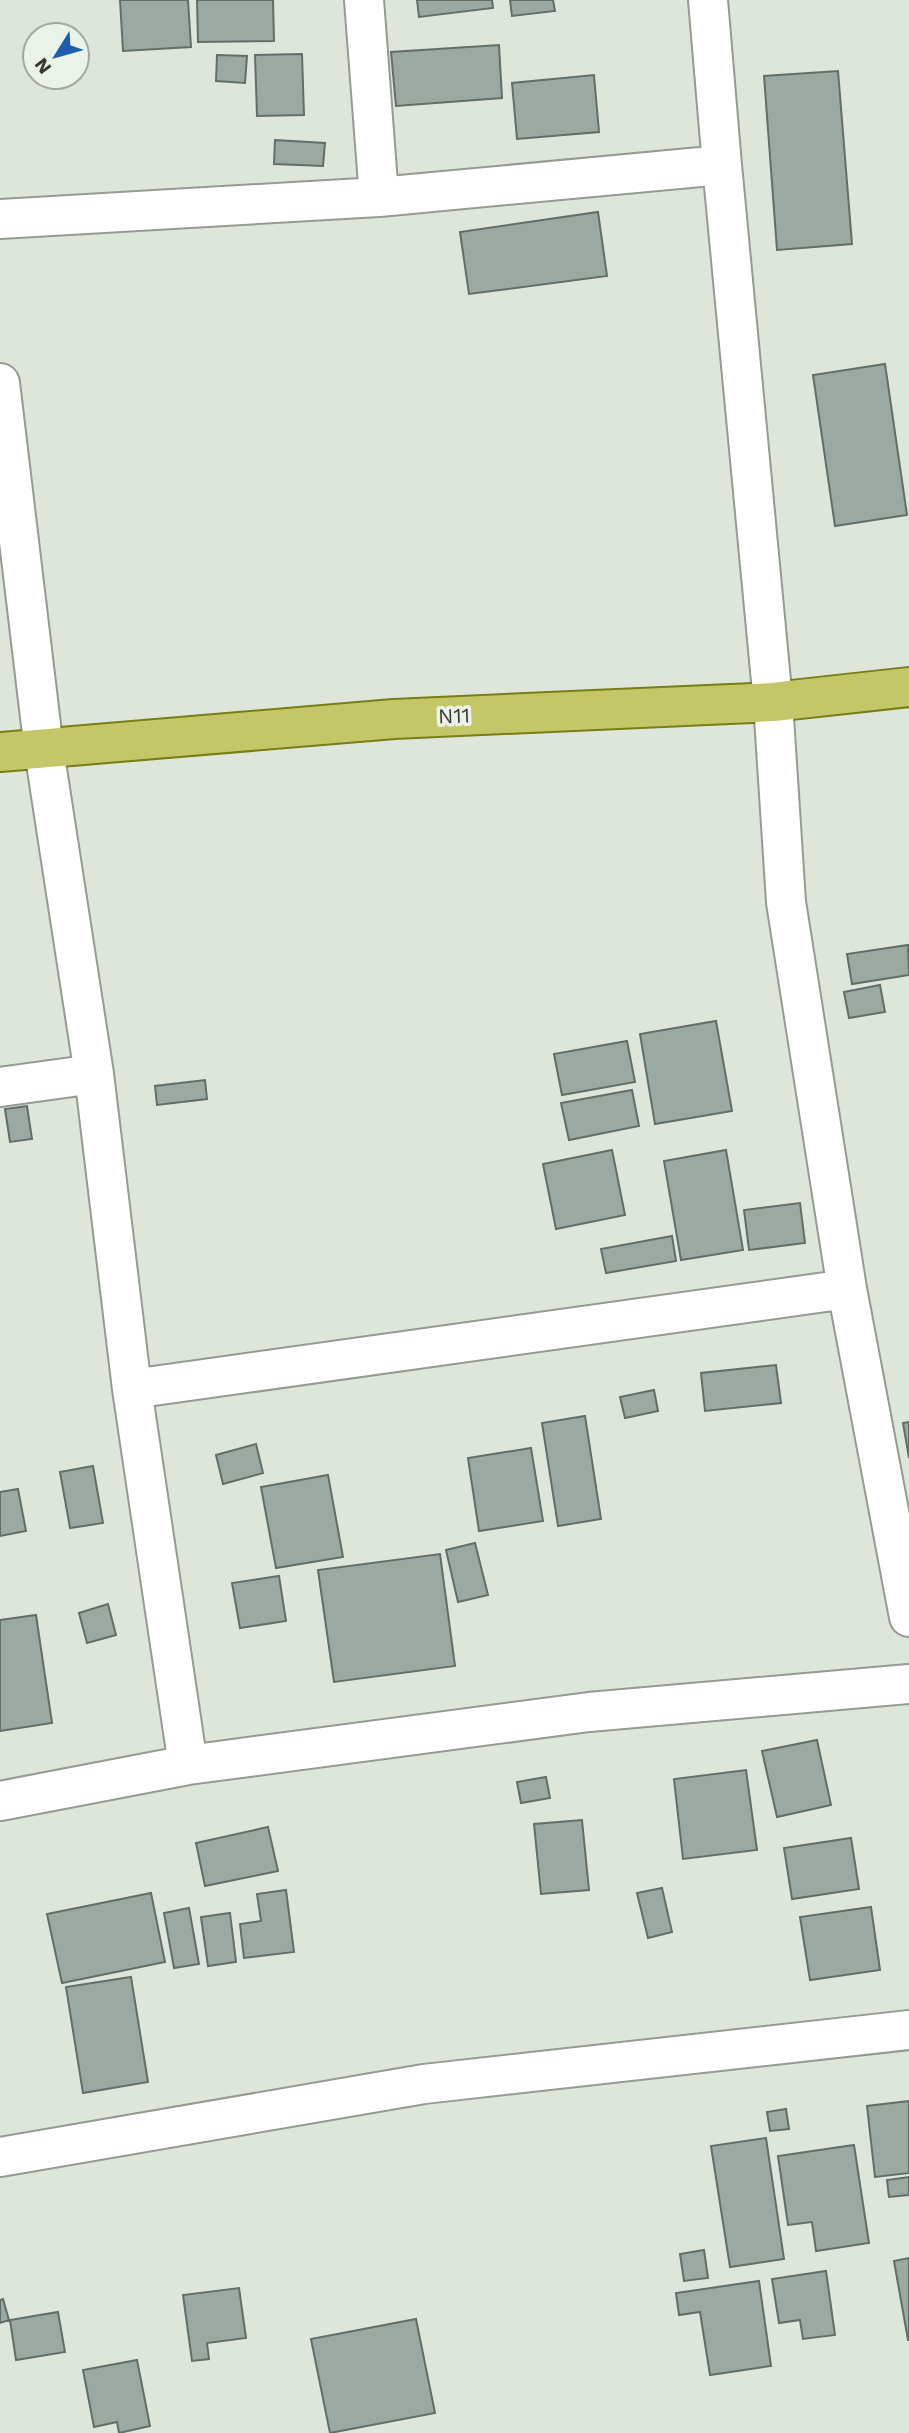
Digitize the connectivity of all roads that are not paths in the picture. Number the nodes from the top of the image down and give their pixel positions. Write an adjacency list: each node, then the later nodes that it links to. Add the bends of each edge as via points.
1 (364, 0): 4 (street)
2 (708, 0): 3 (street)
3 (722, 165): 4 (street); 8 (street)
4 (379, 197): 5 (street)
5 (0, 219)
6 (0, 383): 9 (street)
7 (909, 687): 8 (main road, N11)
8 (773, 702): 9 (main road, N11, via 394,719); 13 (street, via 786,902)
9 (44, 750): 10 (main road, N11); 11 (street)
10 (0, 752)
11 (94, 1074): 12 (street); 14 (street)
12 (0, 1087)
13 (847, 1289): 14 (street); 15 (street)
14 (132, 1389): 17 (street)
15 (909, 1617)
16 (909, 1684): 17 (street, via 589,1712)
17 (188, 1765): 18 (street)
18 (0, 1801)
19 (909, 2030): 20 (street, via 424,2084)
20 (0, 2157)

